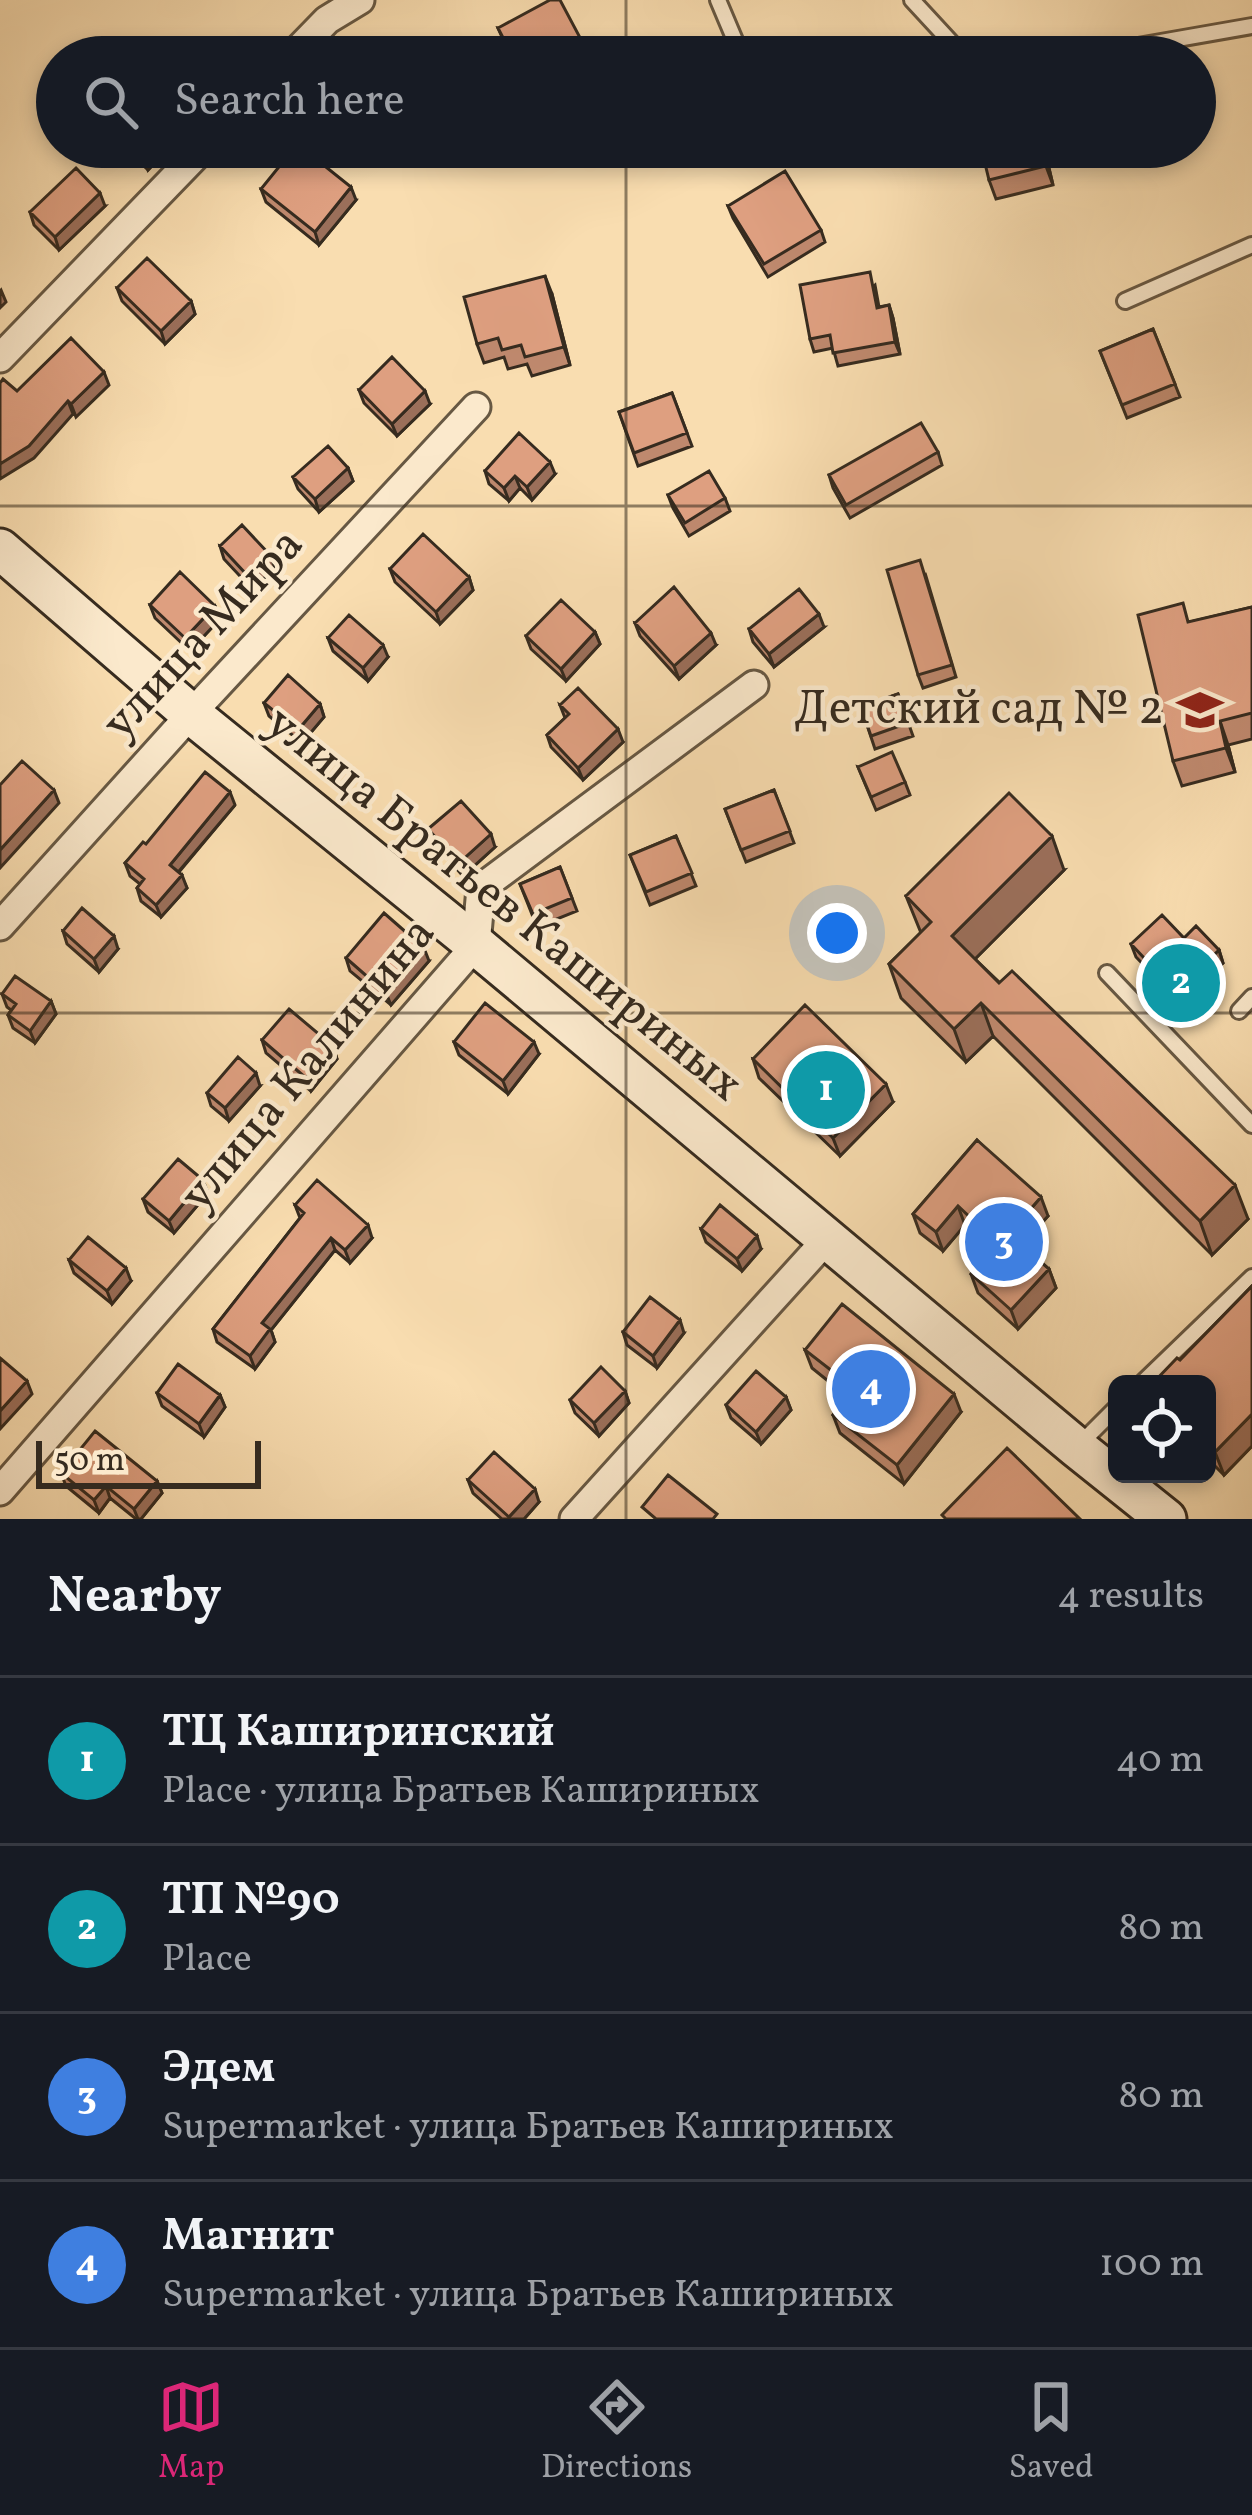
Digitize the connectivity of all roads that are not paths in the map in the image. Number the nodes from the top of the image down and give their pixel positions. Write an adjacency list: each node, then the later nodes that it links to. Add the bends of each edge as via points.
1 (360, 0): 5 (street)
2 (718, 0): 6 (lane)
3 (912, 0): 7 (lane)
4 (1252, 26): 8 (lane)
5 (311, 36)
6 (733, 36)
7 (945, 36)
8 (1195, 36)
9 (184, 168): 12 (street)
10 (1252, 245): 11 (lane)
11 (1125, 302)
12 (0, 358)
13 (476, 407): 16 (street, улица Мира)
14 (0, 549): 16 (main road, улица Братьев Кашириных)
15 (754, 685): 18 (street, улица Калинина, via 481,888)
16 (191, 715): 17 (street, улица Мира); 18 (main road, улица Братьев Кашириных)
17 (0, 926)
18 (476, 945): 23 (main road, улица Братьев Кашириных); 28 (street, улица Калинина)
19 (1107, 973): 22 (lane)
20 (1252, 998): 21 (lane)
21 (1239, 1011)
22 (1252, 1124)
23 (827, 1239): 27 (main road, улица Братьев Кашириных); 29 (street)
24 (1252, 1277): 25 (lane)
25 (1150, 1375)
26 (1108, 1416): 27 (lane)
27 (1076, 1447): 30 (main road, улица Братьев Кашириных)
28 (0, 1491)
29 (574, 1519)
30 (1166, 1519)

